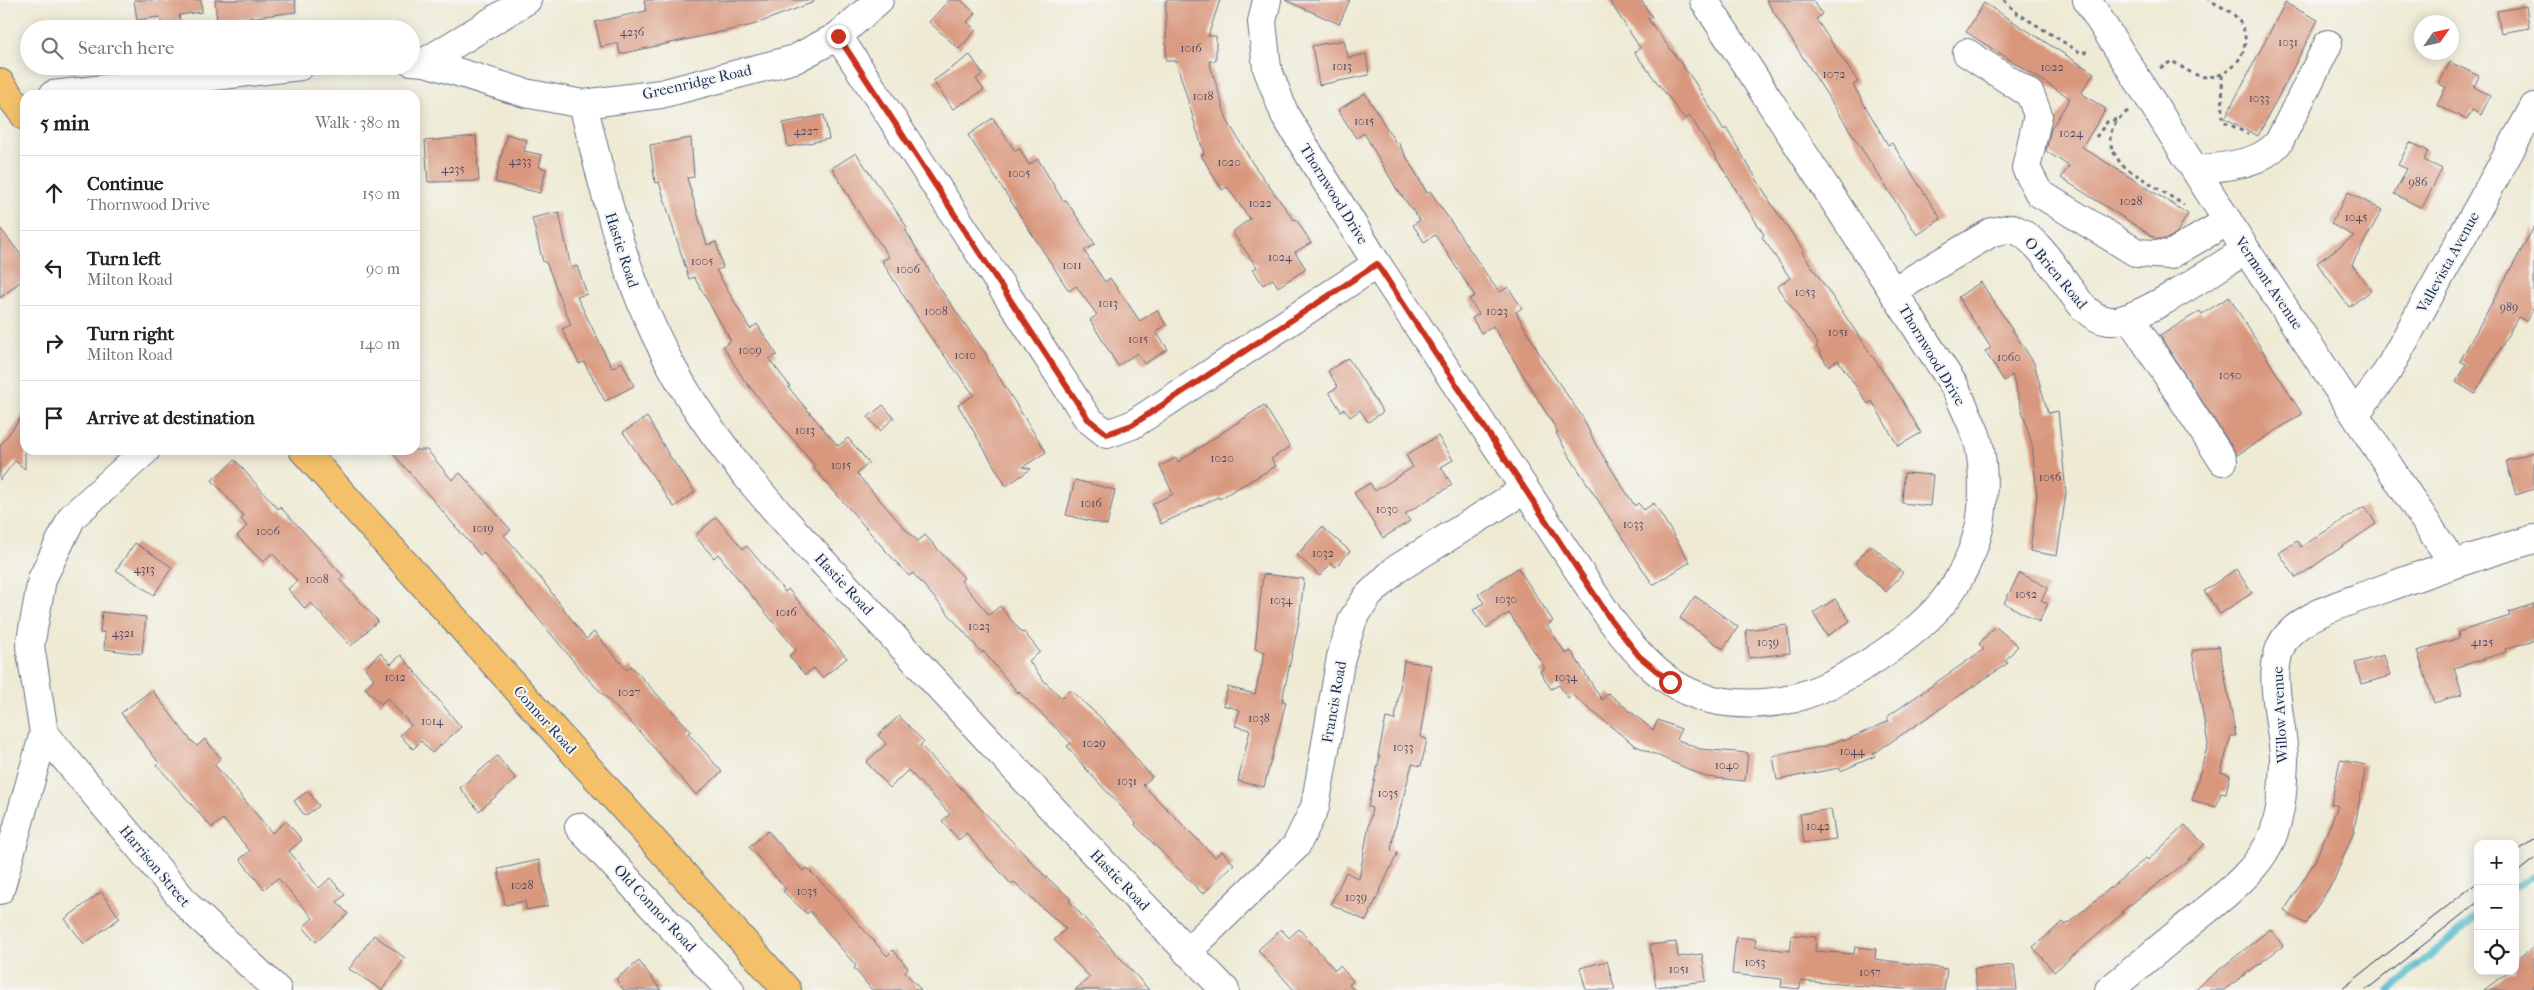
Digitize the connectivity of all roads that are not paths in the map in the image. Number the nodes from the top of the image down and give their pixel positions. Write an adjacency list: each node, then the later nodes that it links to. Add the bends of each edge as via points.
1 (527, 0): 9 (street)
2 (879, 0): 6 (street, Greenridge Road)
3 (1266, 0): 18 (street, Thornwood Drive, via 1262,22 1267,68 1285,116)
4 (1704, 0): 19 (street, Thornwood Drive)
5 (2088, 0): 15 (street, Vermont Avenue)
6 (838, 36): 13 (street, Greenridge Road, via 795,59 661,94); 18 (street, via 1088,419 1107,434 1132,425)
7 (2328, 44): 15 (street, via 2279,142 2271,151 2246,162)
8 (1967, 53): 16 (street, via 2030,94 2038,115 2026,168 2039,193 2137,253 2170,255)
9 (420, 61)
10 (420, 63): 13 (street, Greenridge Road, via 525,93)
11 (236, 75): 12 (street)
12 (130, 90)
13 (583, 104): 31 (street, Hastie Road, via 612,222 634,286 667,359 712,433 768,501)
14 (2534, 107): 21 (street, Vallevista Avenue, via 2386,372)
15 (2196, 170): 16 (street, Vermont Avenue)
16 (2228, 221): 17 (street, Vermont Avenue)
17 (2246, 250): 20 (street, O Brien Road); 21 (street, Vermont Avenue)
18 (1377, 264): 25 (street, Thornwood Drive)
19 (1893, 292): 20 (street, O Brien Road, via 1992,232 2012,228 2030,238 2090,314 2108,321); 25 (street, Thornwood Drive, via 1955,387 1977,437 1983,490 1978,535 1964,570 1946,597 1919,626 1874,660 1830,685 1791,699 1750,704 1708,699 1670,682 1639,656 1611,620)
20 (2130, 318): 24 (street)
21 (2356, 413): 27 (street, Vermont Avenue)
22 (140, 455): 28 (street, via 72,517 42,579 30,646)
23 (307, 455): 34 (main road, Connor Road)
24 (2223, 461)
25 (1524, 490): 31 (street, Francis Road, via 1395,570 1368,596 1353,619 1341,657 1315,808 1296,846)
26 (2534, 539): 27 (street, Willow Avenue)
27 (2453, 563): 36 (street, Willow Avenue, via 2309,620 2288,635 2277,656 2275,670 2284,759 2274,833 2255,865 2219,899)
28 (44, 733): 30 (street); 32 (street, Harrison Street, via 190,908)
29 (579, 827): 33 (street, Old Connor Road)
30 (0, 890)
31 (1187, 952): 35 (street, Hastie Road)
32 (277, 990)
33 (730, 990)
34 (787, 990)
35 (1225, 990)
36 (2108, 990)

